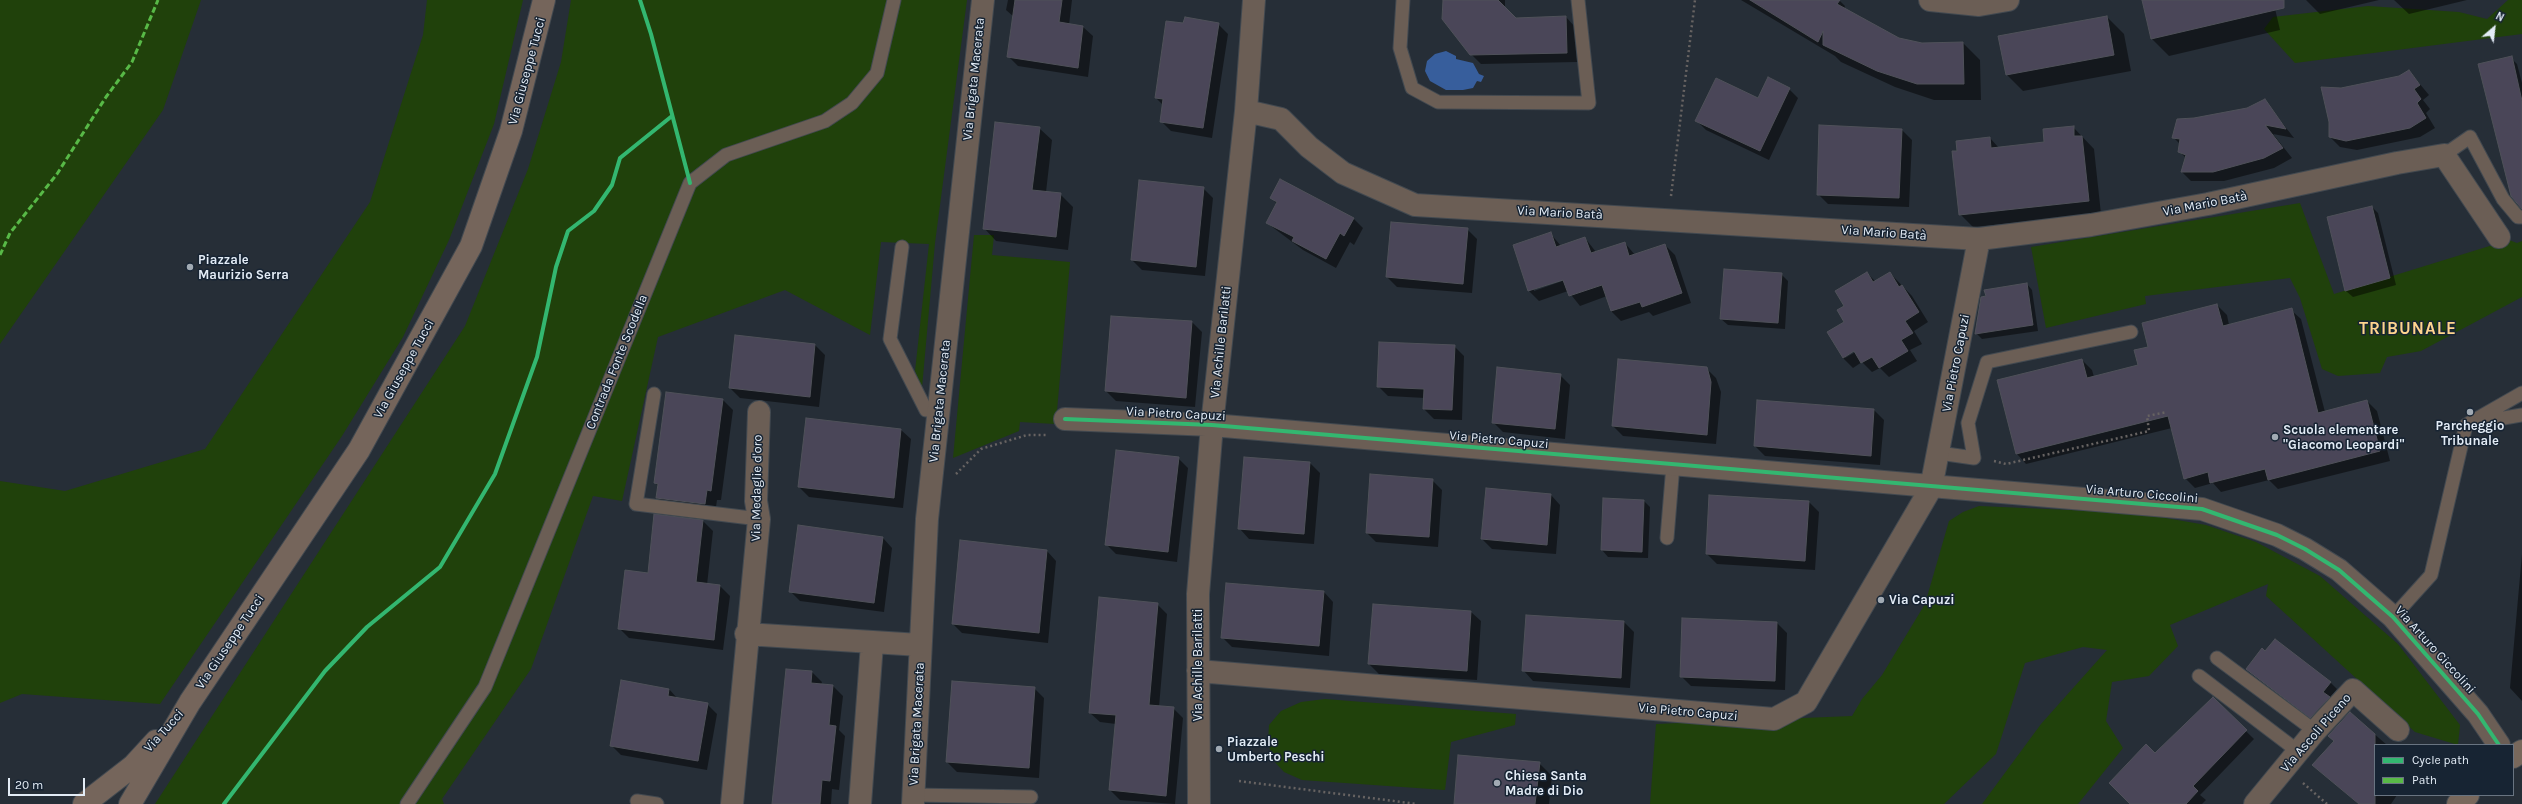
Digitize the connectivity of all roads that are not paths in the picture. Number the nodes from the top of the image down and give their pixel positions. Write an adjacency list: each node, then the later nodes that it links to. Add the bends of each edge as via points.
1 (544, 0): 36 (main road, Via Giuseppe Tucci, via 512,131 471,246 360,450)
2 (894, 0): 47 (lane, Contrada Fonte Scodella, via 877,74 852,103 825,121 726,154 690,183 485,687)
3 (982, 0): 18 (street, Via Brigata Macerata)
4 (1254, 0): 9 (street, Via Achille Barilatti)
5 (1403, 0): 6 (lane, via 1400,48 1412,88 1431,99 1438,102 1590,103)
6 (1578, 0)
7 (1930, 0): 8 (street, via 1979,5)
8 (2008, 0)
9 (1246, 111): 13 (street, Via Mario Batà, via 1280,119 1309,147 1343,173 1415,204); 22 (street, Via Achille Barilatti)
10 (2444, 155): 11 (lane, via 2470,137 2503,199 2518,217); 12 (street); 13 (street, Via Mario Batà, via 2098,224)
11 (2522, 217)
12 (2499, 236)
13 (1979, 239): 24 (street, Via Pietro Capuzi)
14 (902, 247): 18 (lane, via 890,340 926,410)
15 (2131, 332): 24 (lane, via 1987,362 1968,423 1974,458)
16 (2522, 393): 23 (lane)
17 (654, 394): 27 (lane, via 636,504)
18 (938, 410): 32 (street, Via Brigata Macerata)
19 (759, 412): 27 (street, Via Medaglie d'oro, via 756,502)
20 (2522, 415): 23 (lane)
21 (1066, 419): 22 (street, Via Pietro Capuzi)
22 (1212, 425): 25 (street, Via Pietro Capuzi); 34 (street, Via Achille Barilatti, via 1198,594)
23 (2466, 425): 29 (lane, via 2431,575)
24 (1939, 453): 26 (street, Via Pietro Capuzi)
25 (1673, 465): 26 (street, Via Pietro Capuzi); 28 (lane)
26 (1931, 488): 29 (street, Via Arturo Ciccolini, via 2113,500 2202,509 2277,535 2305,549 2339,570); 34 (street, Via Pietro Capuzi, via 1806,702 1774,719)
27 (759, 519): 30 (street, Via Medaglie d'oro)
28 (1667, 538)
29 (2393, 616): 39 (street, Via Arturo Ciccolini, via 2478,714)
30 (746, 634): 31 (street); 49 (street, Via Medaglie d'oro)
31 (872, 644): 32 (street); 50 (street)
32 (920, 645): 43 (street, Via Brigata Macerata)
33 (2217, 658): 38 (lane)
34 (1198, 671): 51 (street, Via Achille Barilatti)
35 (2199, 676): 40 (lane)
36 (190, 702): 45 (main road, Via Tucci, via 133,766); 46 (main road, Via Tucci)
37 (2398, 730): 38 (street, Via Ascoli Piceno, via 2353,690)
38 (2315, 731): 40 (street, Via Ascoli Piceno)
39 (2498, 744)
40 (2293, 760): 52 (street, Via Ascoli Piceno)
41 (2467, 796): 53 (street)
42 (1031, 797): 43 (lane)
43 (913, 799)
44 (637, 802): 48 (lane)
45 (84, 804)
46 (130, 804)
47 (407, 804)
48 (657, 804)
49 (732, 804)
50 (860, 804)
51 (1199, 804)
52 (2255, 804)
53 (2458, 804)

